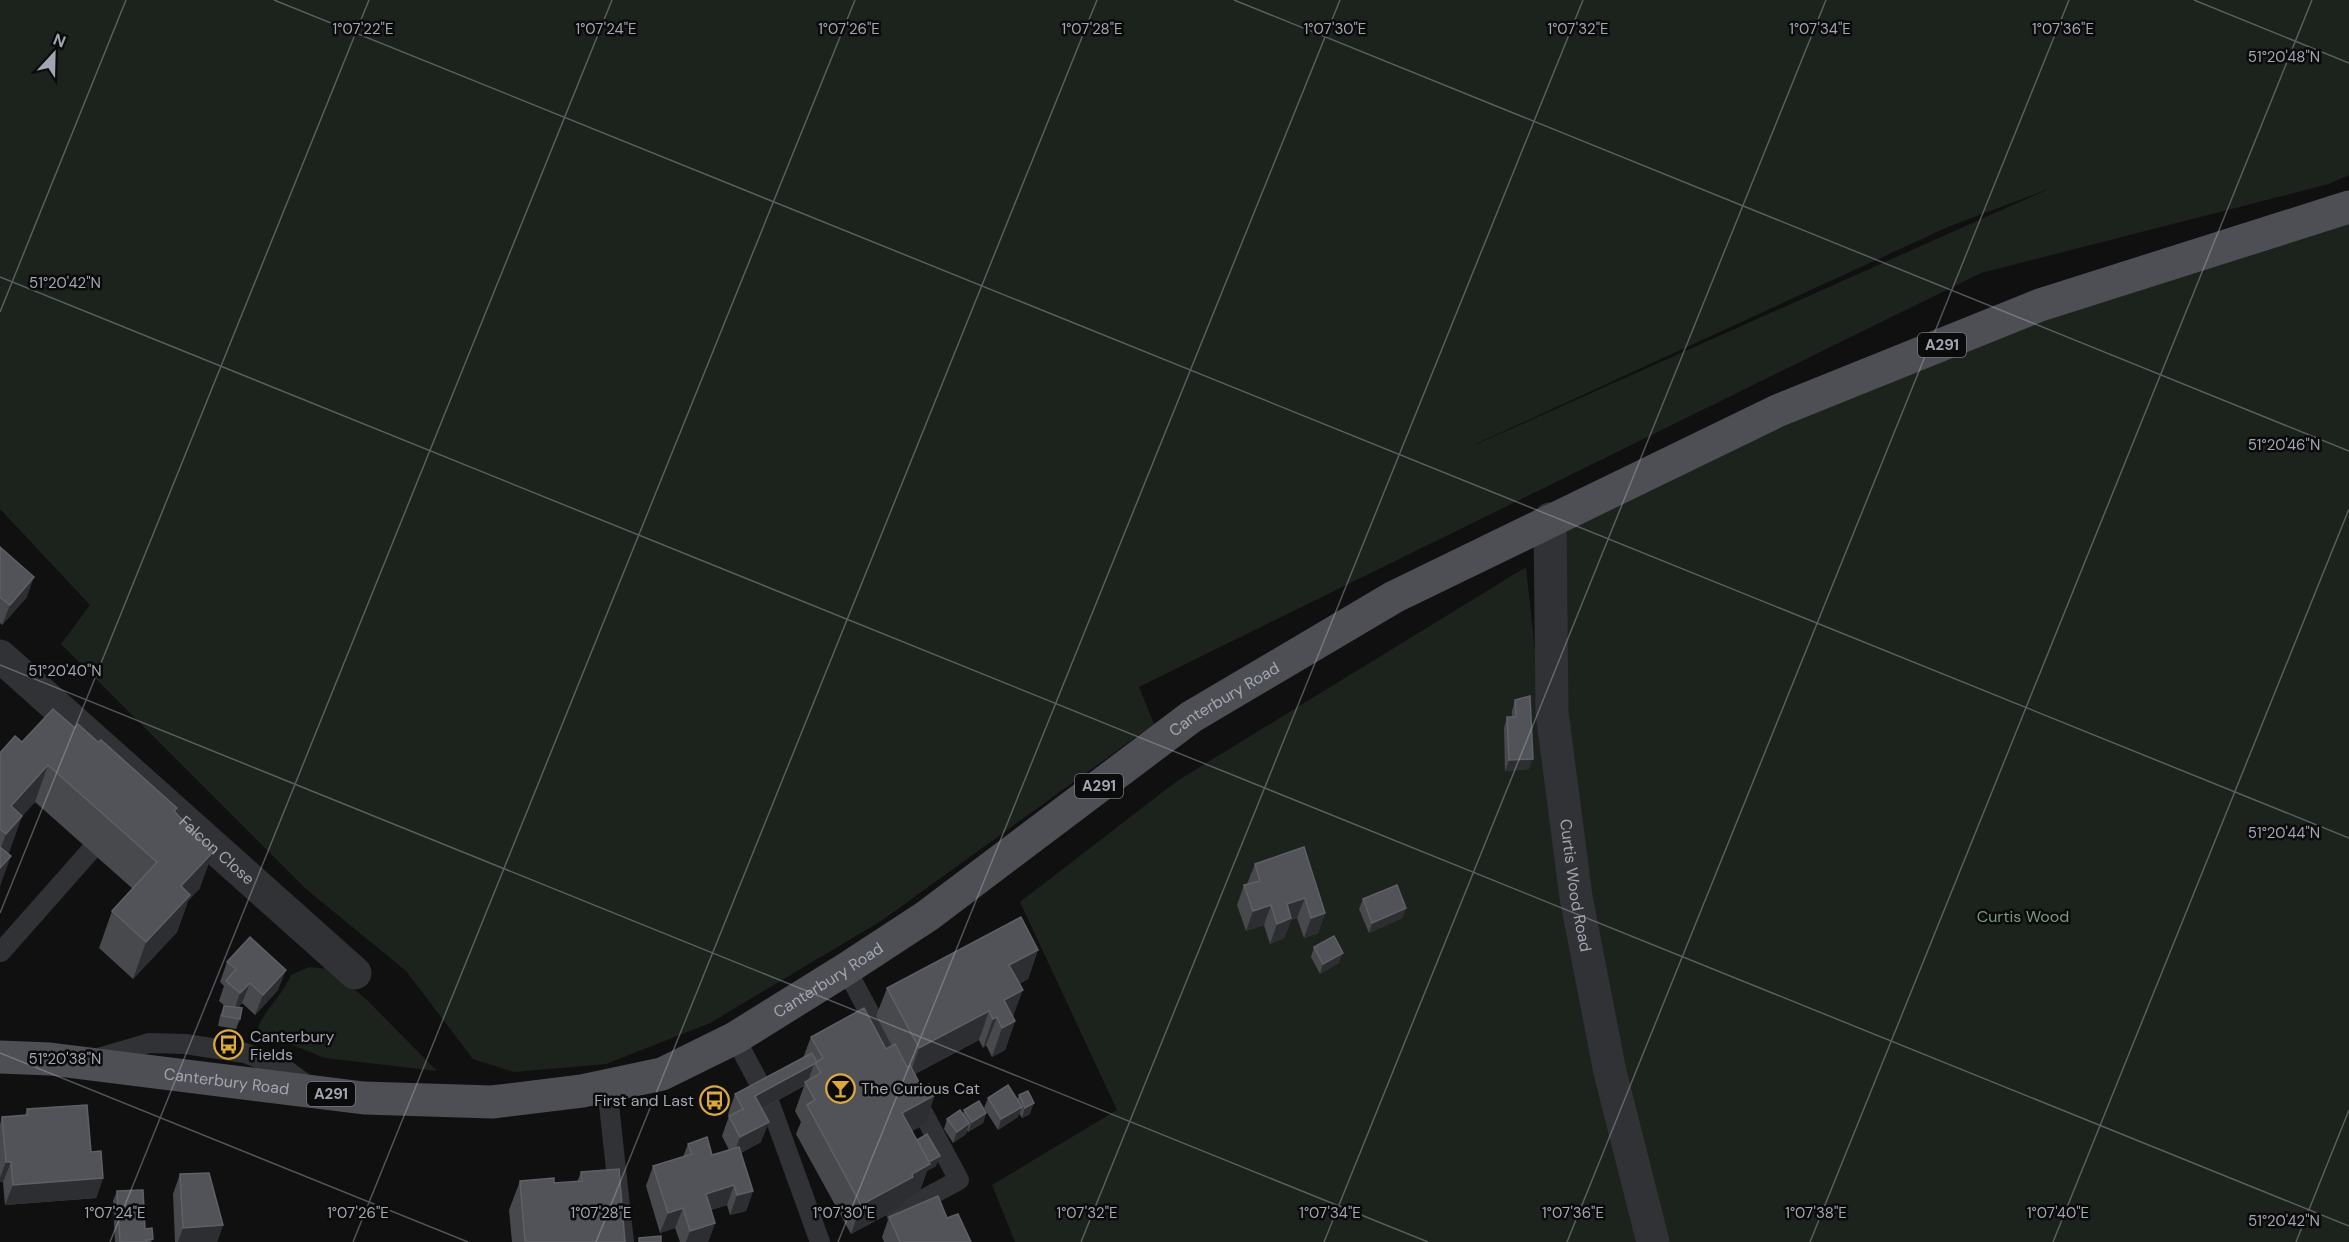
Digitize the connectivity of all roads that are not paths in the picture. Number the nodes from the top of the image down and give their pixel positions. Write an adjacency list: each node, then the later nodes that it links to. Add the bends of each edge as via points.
1 (2349, 207): 2 (main road, A291, via 2040,305 1778,411)
2 (1550, 519): 6 (main road, Canterbury Road / A291, via 1394,597 1191,717 927,916); 14 (street, Curtis Wood Road, via 1552,711 1576,897 1610,1072)
3 (4, 669): 4 (street, Falcon Close)
4 (134, 802): 5 (lane); 7 (street, Falcon Close)
5 (1, 952)
6 (846, 969): 8 (main road, Canterbury Road / A291); 11 (lane, via 959,1180)
7 (355, 973)
8 (735, 1038): 10 (main road, Canterbury Road / A291, via 662,1074); 13 (lane, via 768,1099)
9 (0, 1057): 10 (main road, Canterbury Road / A291, via 364,1098 492,1102)
10 (608, 1087): 12 (lane)
11 (896, 1214)
12 (624, 1242)
13 (820, 1242)
14 (1653, 1242)

